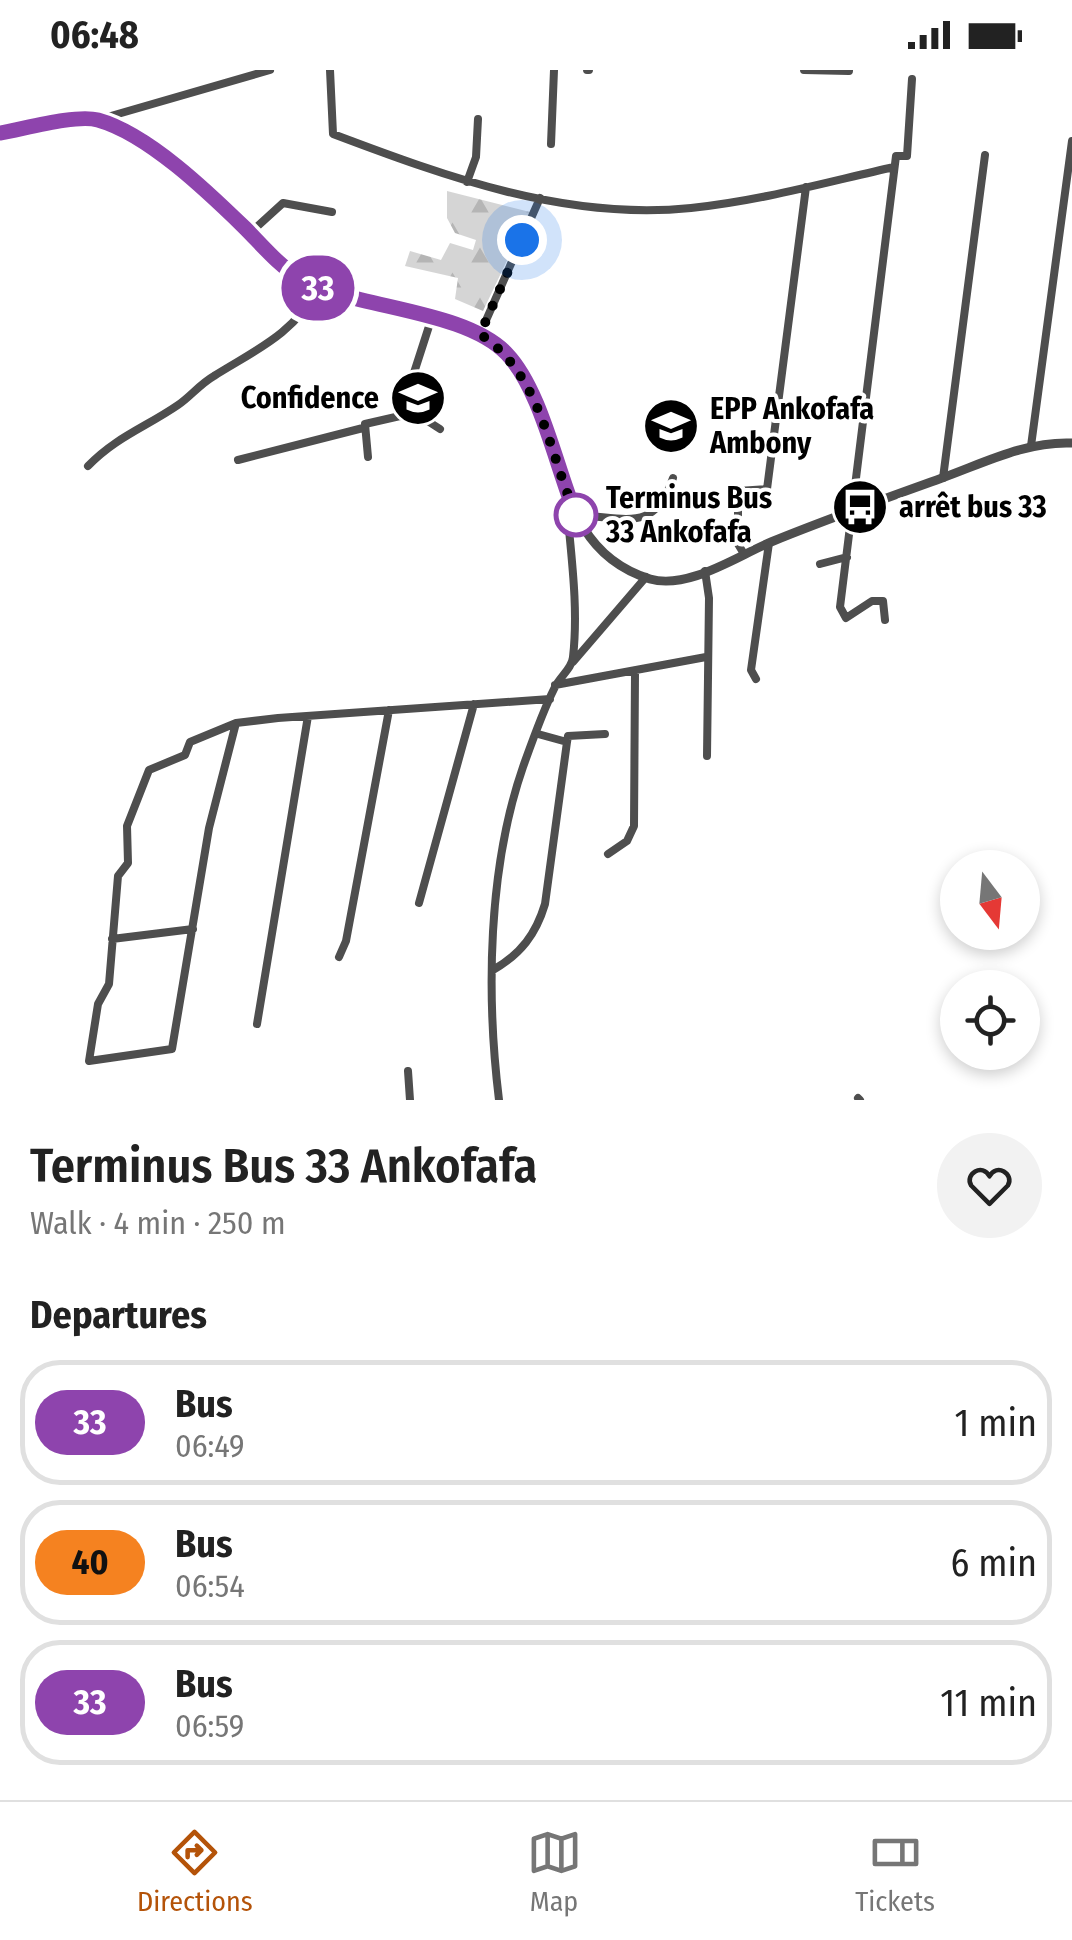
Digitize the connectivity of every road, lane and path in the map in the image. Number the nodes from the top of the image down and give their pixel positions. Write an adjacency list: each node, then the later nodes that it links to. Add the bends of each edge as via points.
1 (270, 70): 8 (street)
2 (330, 70): 14 (street, via 333,134)
3 (554, 70): 11 (street)
4 (804, 70): 5 (street)
5 (849, 72)
6 (912, 79): 13 (street, via 906,156 896,156)
7 (478, 118): 14 (street)
8 (97, 120): 9 (street); 18 (street, via 146,144)
9 (0, 133)
10 (1072, 141): 19 (street)
11 (551, 144)
12 (984, 155): 33 (street)
13 (894, 167): 15 (street); 35 (street)
14 (467, 182): 16 (street)
15 (806, 187): 16 (street, via 662,210); 38 (street, via 767,489 738,491 738,544)
16 (540, 198): 23 (street)
17 (332, 212): 18 (street, via 283,203)
18 (250, 233): 21 (street)
19 (1059, 245): 20 (street); 28 (street)
20 (1072, 246)
21 (318, 288): 22 (street); 31 (street, via 278,341 207,380)
22 (431, 320): 23 (street); 24 (street)
23 (480, 334): 34 (street, via 510,357 535,396)
24 (400, 416): 25 (street); 26 (street)
25 (363, 428): 29 (street); 30 (street)
26 (440, 430)
27 (1072, 443): 28 (street)
28 (1030, 446): 33 (street)
29 (368, 457)
30 (238, 460)
31 (88, 466)
32 (673, 478): 36 (street, via 664,504 644,518)
33 (943, 478): 35 (street)
34 (566, 491): 36 (street); 45 (street)
35 (854, 509): 37 (street); 39 (street)
36 (576, 515): 42 (street, via 603,552)
37 (769, 543): 38 (street); 47 (street, via 750,670)
38 (744, 554): 41 (street)
39 (847, 557): 40 (street); 43 (street, via 842,616 883,600)
40 (820, 564)
41 (705, 571): 42 (street, via 666,581); 44 (street)
42 (646, 577): 45 (street)
43 (885, 620)
44 (706, 657): 46 (street); 57 (street)
45 (574, 662): 48 (street)
46 (635, 673): 48 (street); 58 (street, via 634,826 627,841)
47 (756, 679)
48 (555, 685): 49 (street)
49 (550, 698): 50 (street); 54 (street)
50 (474, 704): 51 (street); 59 (street)
51 (389, 710): 52 (street); 62 (street)
52 (308, 716): 53 (street); 64 (street)
53 (236, 724): 60 (street, via 209,828); 61 (street, via 190,742 185,756 149,770 126,826 128,863 118,876)
54 (538, 734): 56 (street); 63 (street, via 507,817)
55 (605, 734): 56 (street, via 568,736)
56 (567, 742): 63 (street, via 538,928)
57 (707, 756)
58 (608, 854)
59 (419, 903)
60 (193, 929): 61 (street); 61 (street, via 172,1049 89,1061 98,1004 109,984)
61 (112, 939)
62 (339, 957)
63 (494, 970): 67 (street)
64 (257, 1024)
65 (408, 1071): 66 (street)
66 (410, 1100)
67 (499, 1100)

